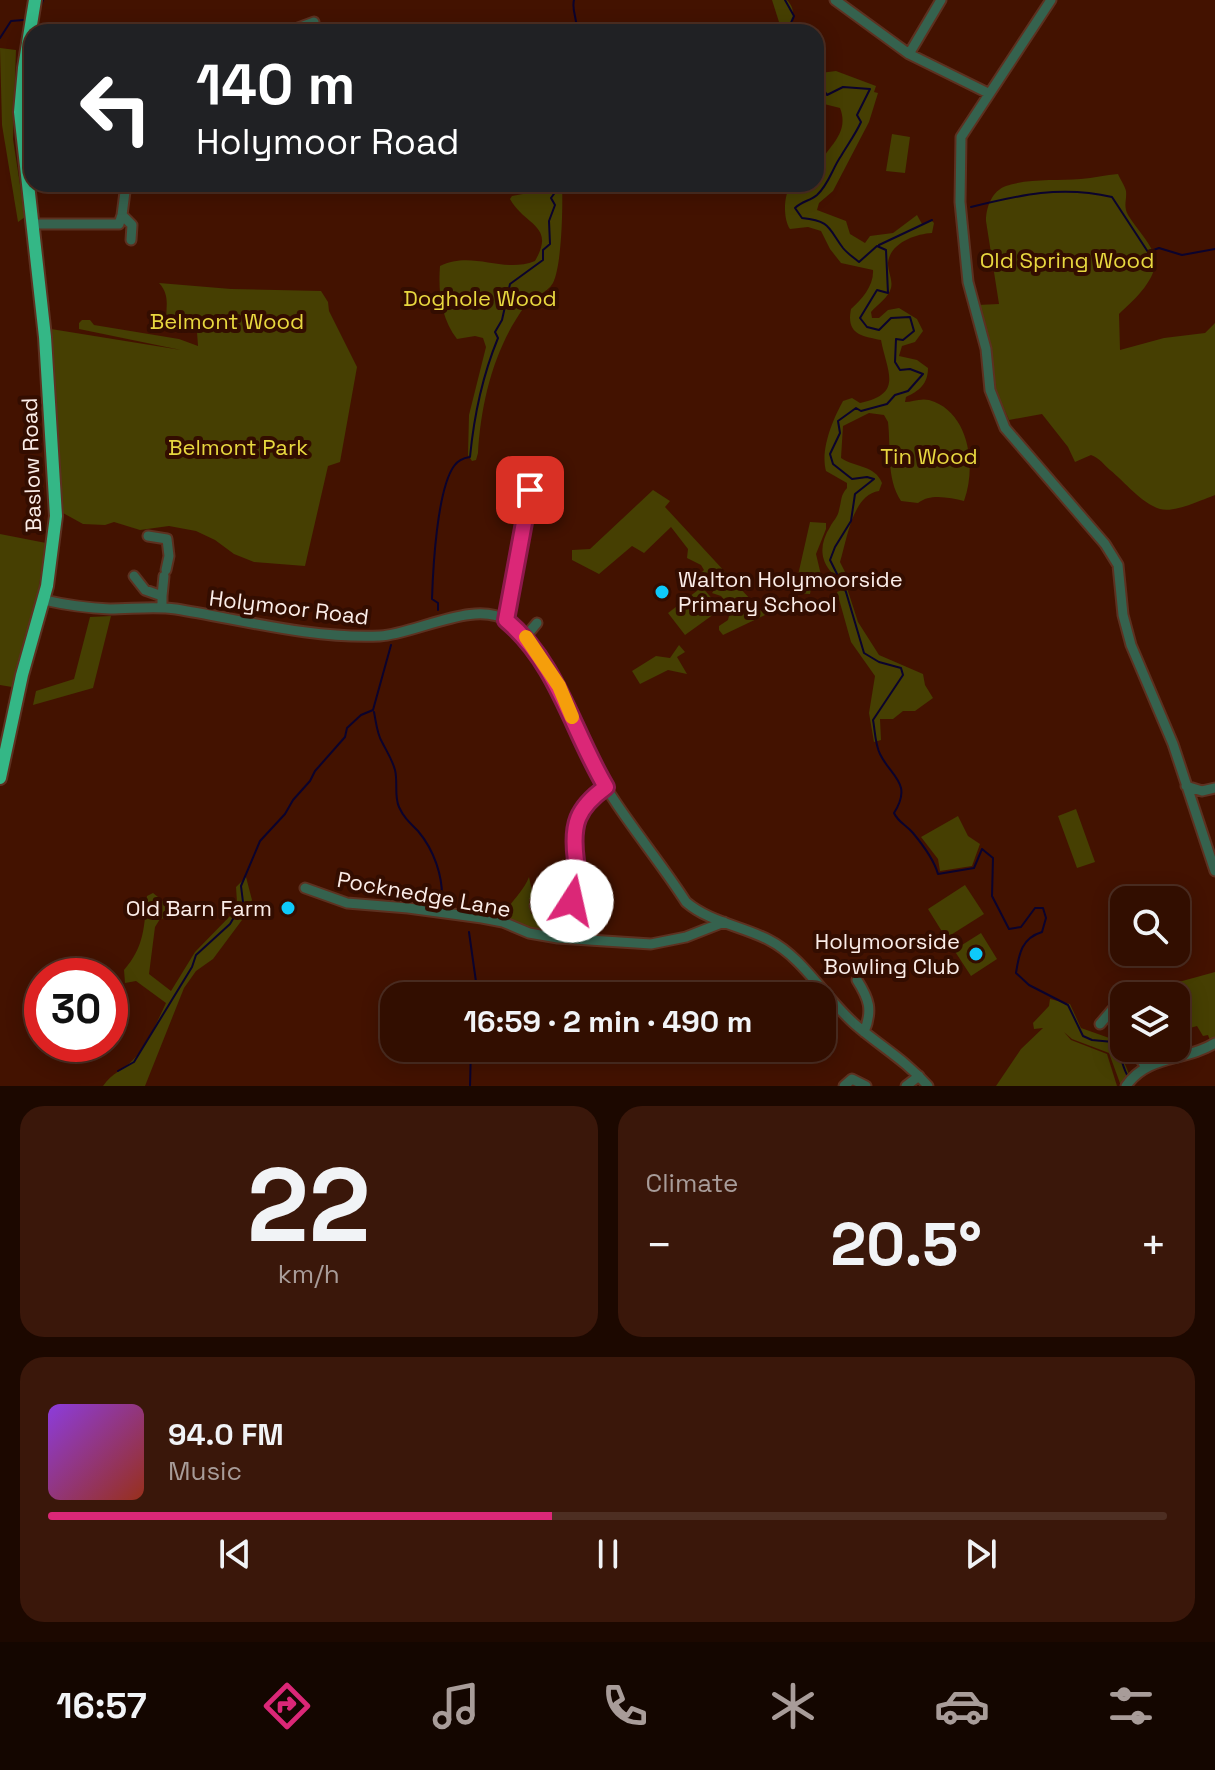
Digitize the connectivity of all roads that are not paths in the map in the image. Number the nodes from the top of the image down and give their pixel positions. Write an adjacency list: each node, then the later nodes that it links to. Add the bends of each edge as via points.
1 (35, 0): 6 (highway, Baslow Road)
2 (835, 0): 8 (street)
3 (941, 0): 8 (street)
4 (1051, 0): 9 (street)
5 (314, 22): 7 (street)
6 (32, 24)
7 (309, 24)
8 (909, 54): 9 (street)
9 (988, 93): 26 (street, via 961,137 960,202 968,282 986,349 990,390 1005,428 1118,565 1130,641)
10 (31, 192): 13 (highway, Baslow Road)
11 (125, 192): 12 (street)
12 (122, 215): 13 (street, via 119,224); 14 (street, via 132,225)
13 (33, 224): 19 (highway, Baslow Road, via 56,516)
14 (131, 240)
15 (530, 490): 21 (street)
16 (148, 536): 18 (street, via 167,539)
17 (134, 576): 18 (street, via 145,590)
18 (162, 596): 20 (street)
19 (44, 600): 20 (street, Holymoor Road, via 72,606); 24 (highway, Baslow Road)
20 (162, 608): 21 (street, Holymoor Road, via 367,636 400,634 457,617)
21 (506, 620): 23 (street)
22 (537, 623): 23 (street)
23 (526, 636): 27 (street, via 559,686)
24 (3, 745): 25 (highway, Baslow Road)
25 (0, 778)
26 (1186, 786): 29 (street); 30 (street)
27 (606, 787): 33 (street, via 583,806 577,819 575,849 582,893 577,900); 34 (street, via 686,902)
28 (1215, 788): 29 (street)
29 (1202, 791): 30 (street)
30 (1193, 809): 31 (street)
31 (1215, 871)
32 (305, 888): 34 (street, Pocknedge Lane, via 347,903 482,918 558,938 651,944)
33 (535, 906)
34 (724, 922): 38 (street, via 771,941)
35 (857, 980): 38 (street, via 870,999)
36 (1110, 1012): 37 (street)
37 (1100, 1024)
38 (864, 1032): 42 (street)
39 (1215, 1043): 41 (street)
40 (1143, 1062): 41 (street)
41 (1145, 1066): 43 (street)
42 (919, 1076): 46 (street); 47 (street)
43 (1129, 1083)
44 (844, 1086): 45 (street, via 852,1079)
45 (866, 1086)
46 (906, 1086)
47 (928, 1086)

